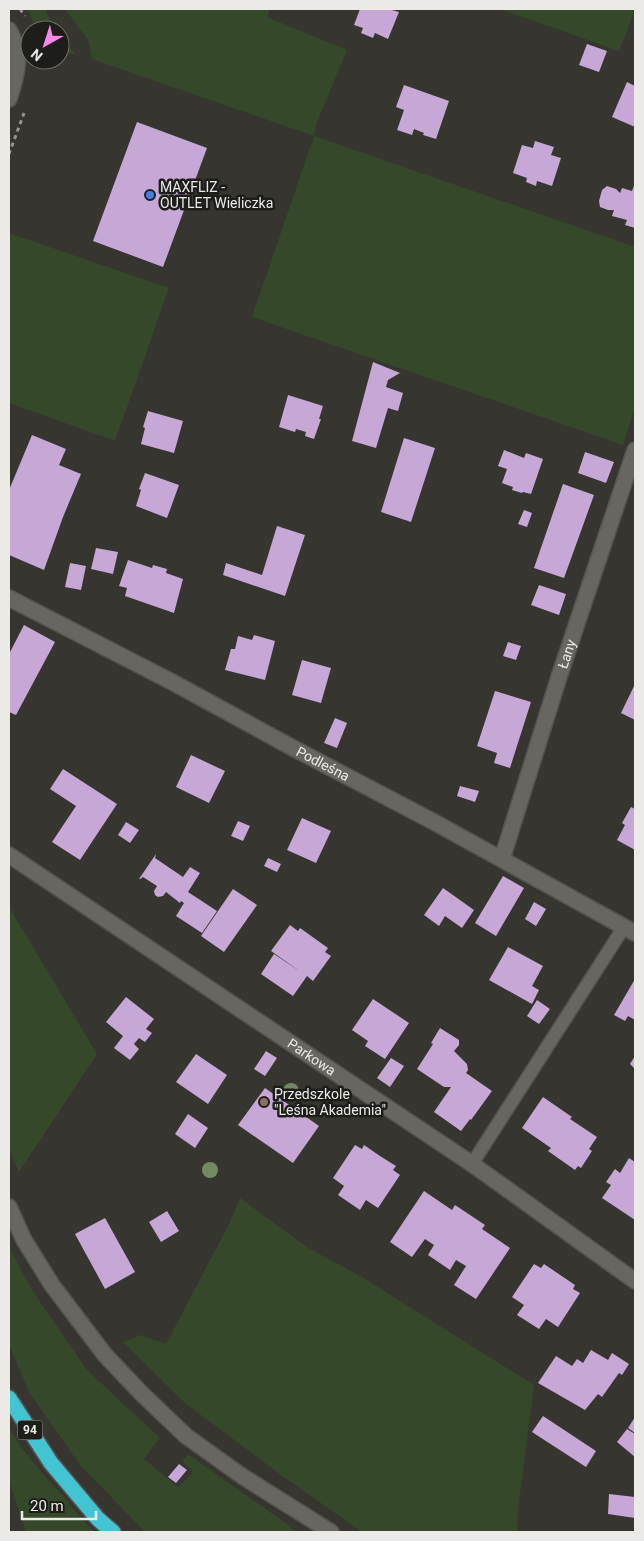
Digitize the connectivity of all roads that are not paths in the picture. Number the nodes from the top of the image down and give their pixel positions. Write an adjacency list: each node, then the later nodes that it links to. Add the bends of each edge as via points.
1 (9, 30): 2 (street, via 18,52 16,77)
2 (9, 99)
3 (635, 450): 6 (street, Łany)
4 (9, 598): 6 (street, Podleśna)
5 (9, 855): 8 (street, Parkowa)
6 (502, 859): 7 (street, Podleśna)
7 (630, 930): 8 (lane)
8 (472, 1164): 10 (street, Parkowa)
9 (9, 1207): 13 (street, via 24,1240 52,1285 104,1355 142,1394 186,1436)
10 (635, 1281)
11 (9, 1398): 12 (highway, 94, via 51,1463 98,1520)
12 (113, 1532)
13 (331, 1532)

